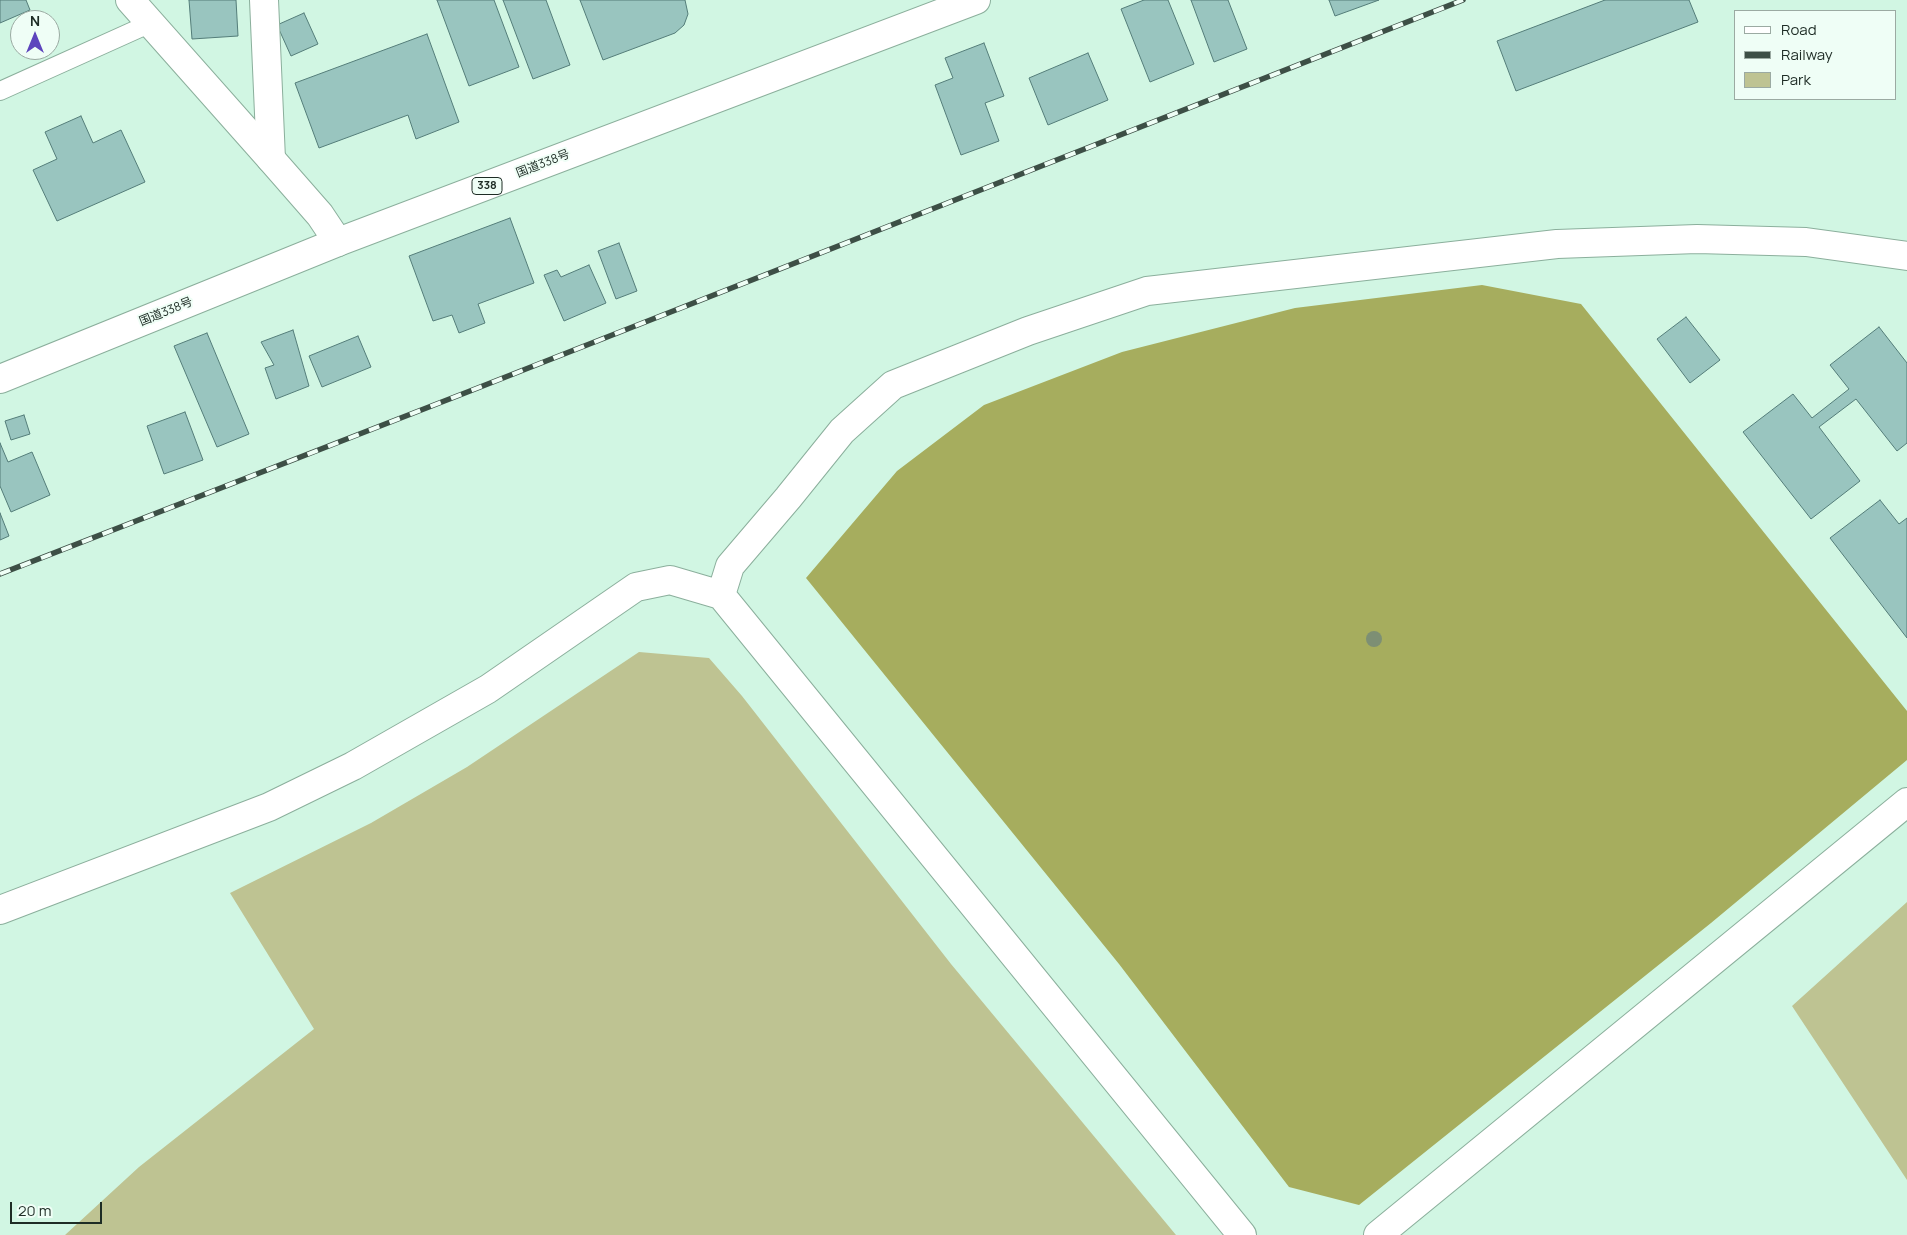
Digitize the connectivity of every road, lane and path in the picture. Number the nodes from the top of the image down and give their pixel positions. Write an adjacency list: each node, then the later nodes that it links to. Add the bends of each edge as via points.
1 (130, 0): 4 (main road)
2 (264, 0): 6 (main road)
3 (976, 0): 7 (main road, 国道338号 / 338)
4 (151, 23): 5 (lane); 6 (main road)
5 (0, 90)
6 (271, 159): 7 (main road, via 320,215)
7 (338, 242): 9 (main road, 国道338号 / 338)
8 (1907, 256): 10 (main road, via 1806,242 1697,239 1557,244 1147,291 1028,331 893,385 842,431 730,566)
9 (0, 379)
10 (721, 595): 12 (main road, via 670,580 636,586 488,689 353,766 269,807); 13 (main road)
11 (1907, 802): 14 (main road)
12 (0, 910)
13 (1242, 1235)
14 (1378, 1235)

